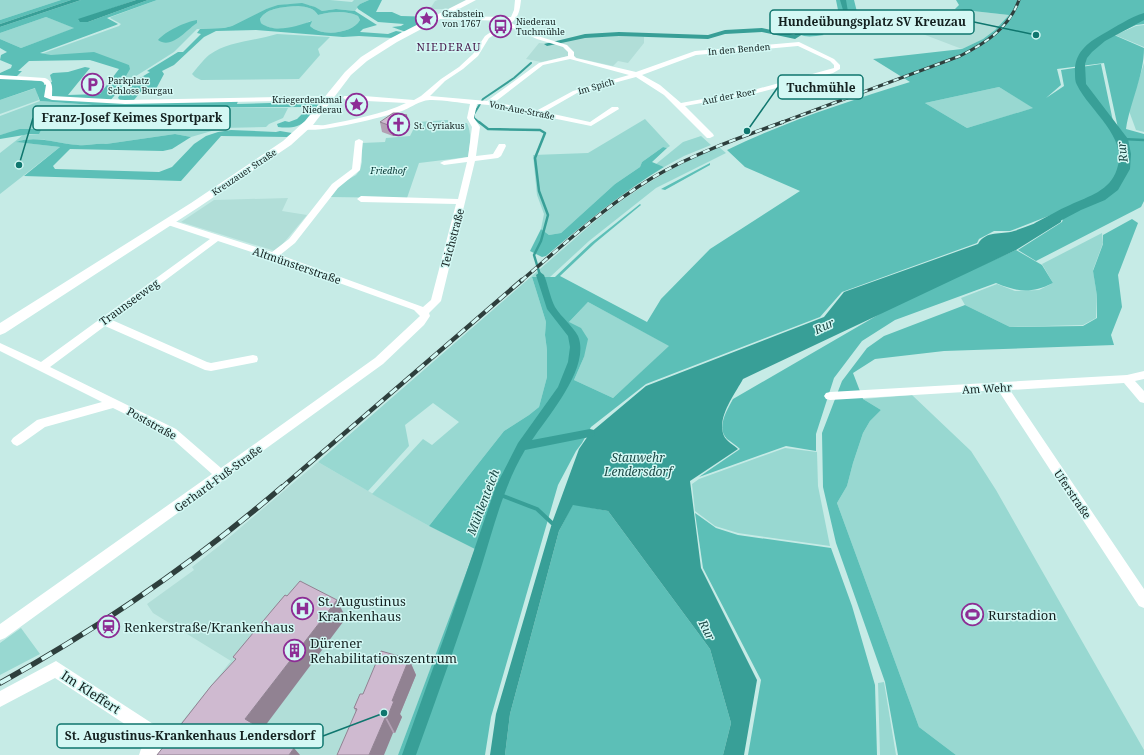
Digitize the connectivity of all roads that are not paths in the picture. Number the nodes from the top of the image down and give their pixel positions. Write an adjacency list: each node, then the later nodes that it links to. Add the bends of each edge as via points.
1 (472, 0): 3 (main road, Kreuzauer Straße)
2 (518, 0): 4 (street, via 516,12)
3 (439, 17): 4 (street); 9 (main road, Kreuzauer Straße, via 369,56 344,77)
4 (510, 21): 6 (street, via 539,38 556,42 569,49); 11 (street, via 487,37 476,55)
5 (788, 44): 7 (street, In den Benden, via 688,52); 13 (street, Auf der Roer, via 799,44 832,60 837,69 757,91)
6 (570, 57): 7 (street); 12 (street, via 541,64)
7 (635, 75): 13 (street, via 654,85); 15 (street, Im Spich, via 575,92)
8 (0, 77): 9 (street, via 43,79 49,85 48,97 52,98 125,102)
9 (329, 98): 16 (main road, Kreuzauer Straße)
10 (347, 98): 11 (street, Von-Aue-Straße)
11 (421, 100): 12 (street, Von-Aue-Straße); 16 (street, via 400,109 357,120)
12 (481, 102): 15 (street, Von-Aue-Straße); 20 (street, Teichstraße, via 469,117 470,122 476,127)
13 (679, 105): 17 (street)
14 (615, 109): 15 (street, Von-Aue-Straße, via 591,124)
15 (537, 112)
16 (305, 128): 24 (main road, Kreuzauer Straße)
17 (710, 136)
18 (360, 141): 26 (street, via 356,170 335,186 292,241)
19 (502, 146): 20 (street, via 495,156)
20 (472, 159): 21 (street); 23 (street, Teichstraße)
21 (444, 163)
22 (361, 200): 23 (street)
23 (461, 202): 27 (street, Teichstraße, via 436,301)
24 (168, 222): 25 (street, Altmünsterstraße); 29 (main road, Kreuzauer Straße)
25 (217, 238): 26 (street, Altmünsterstraße); 28 (street, Traunseeweg)
26 (273, 256): 27 (street, Altmünsterstraße)
27 (424, 312): 40 (street, Gerhard-Fuß-Straße, via 425,316 420,323 379,361)
28 (104, 321): 31 (street, via 205,366); 32 (street, Traunseeweg)
29 (0, 330)
30 (0, 347): 32 (street, Poststraße)
31 (253, 359)
32 (42, 367): 38 (street, Poststraße)
33 (1144, 375): 34 (street, Am Wehr)
34 (1127, 379): 35 (street, Am Wehr); 37 (street)
35 (1002, 387): 36 (street, Am Wehr); 41 (street, Uferstraße)
36 (830, 396)
37 (1144, 399)
38 (116, 403): 39 (street, Poststraße, via 41,423); 40 (street, Poststraße, via 172,432)
39 (17, 441)
40 (222, 476): 42 (street, Gerhard-Fuß-Straße)
41 (1144, 601)
42 (0, 634)
43 (0, 699): 44 (street, Im Kleffert, via 56,669 161,738)
44 (147, 755)

